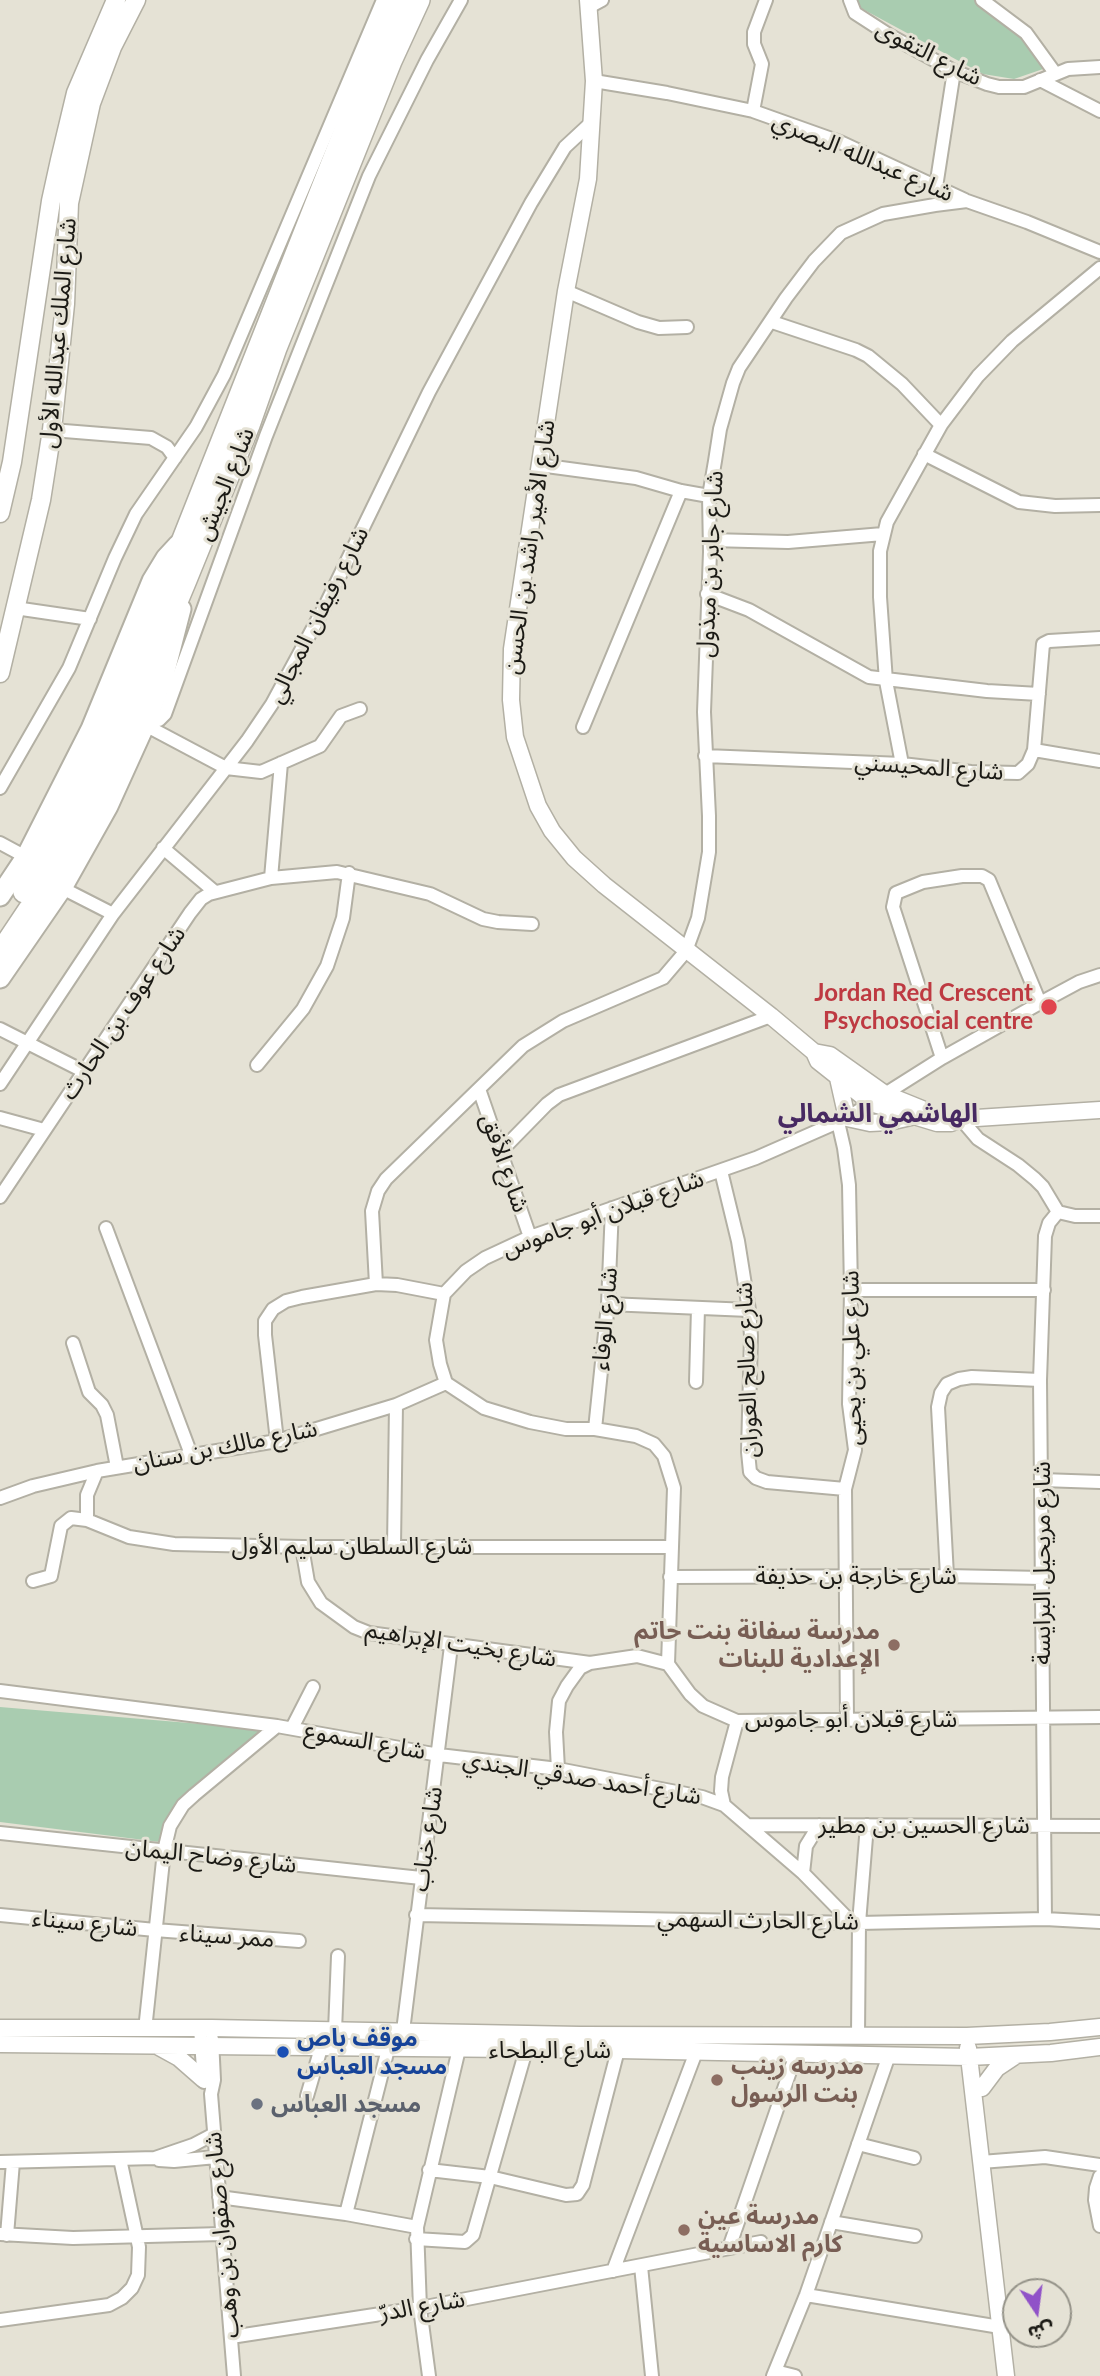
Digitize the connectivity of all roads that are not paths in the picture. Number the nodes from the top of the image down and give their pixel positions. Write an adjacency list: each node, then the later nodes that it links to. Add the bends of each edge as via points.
1 (116, 0): 21 (main road, شارع الملك عبدالله الأول, via 76,93)
2 (136, 0): 21 (main road, شارع الملك عبدالله الأول, via 112,47)
3 (383, 0): 30 (street, via 224,375)
4 (400, 0): 38 (highway, شارع الجيش)
5 (419, 0): 44 (highway, شارع الجيش, via 276,348 186,580)
6 (461, 0): 44 (street, via 369,176 266,436)
7 (766, 0): 16 (street, via 754,33 762,64)
8 (850, 0): 12 (street, شارع التقوى, via 855,13)
9 (982, 0): 13 (street, via 1026,33)
10 (593, 2): 15 (street, شارع الأمير راشد بن الحسن)
11 (1100, 67): 13 (street, شارع التقوى)
12 (954, 71): 14 (street, شارع التقوى, via 999,87 1024,87); 19 (street)
13 (1055, 73): 14 (street, شارع التقوى)
14 (1040, 80): 17 (street)
15 (594, 81): 16 (street, شارع عبدالله البصري); 18 (street, شارع الأمير راشد بن الحسن)
16 (753, 111): 19 (street, شارع عبدالله البصري, via 840,142)
17 (1100, 111)
18 (593, 121): 24 (street, شارع الأمير راشد بن الحسن, via 588,179); 55 (street, شارع رفيفان المجالي, via 565,147 531,203 429,392 294,666)
19 (936, 187): 20 (street, شارع عبدالله البصري)
20 (967, 201): 22 (street, شارع جابر بن مبذول); 25 (street, شارع جابر بن مبذول, via 883,214 841,233 814,261)
21 (60, 202): 28 (main road, شارع الملك عبدالله الأول, via 65,304); 35 (main road, شارع الملك عبدالله الأول)
22 (1100, 252)
23 (1100, 268): 27 (street, via 1012,341)
24 (566, 291): 26 (street, via 638,322 659,328); 31 (street, شارع الأمير راشد بن الحسن)
25 (772, 322): 27 (street, via 868,356); 33 (street, شارع جابر بن مبذول, via 733,383)
26 (687, 327)
27 (941, 425): 29 (street)
28 (52, 430): 30 (street, via 151,438); 40 (main road, شارع الملك عبدالله الأول)
29 (924, 454): 34 (street, via 1019,502); 36 (street)
30 (175, 458): 41 (street, via 136,514)
31 (540, 465): 32 (street, via 636,478); 68 (street, شارع الأمير راشد بن الحسن, via 512,649 511,700 519,750 538,806 552,831 575,858)
32 (681, 491): 33 (street); 49 (street)
33 (709, 496): 37 (street, شارع جابر بن مبذول)
34 (1100, 505)
35 (0, 513)
36 (883, 534): 37 (street, via 788,542); 45 (street, via 880,597)
37 (710, 540): 39 (street, شارع جابر بن مبذول)
38 (181, 542): 44 (highway, شارع الجيش); 59 (main road, via 152,581 91,729)
39 (707, 594): 45 (street, via 758,615 860,674); 51 (street, شارع جابر بن مبذول)
40 (15, 608): 41 (street); 43 (main road, شارع الملك عبدالله الأول)
41 (90, 619): 56 (street, via 69,668)
42 (1100, 638): 46 (street, شارع المحيسني, via 1043,644)
43 (0, 673)
44 (155, 674): 48 (main road); 67 (highway, شارع الجيش, via 96,759 35,875); 69 (highway, شارع الجيش, via 58,866)
45 (886, 681): 46 (street); 54 (street)
46 (1038, 694): 50 (street, شارع المحيسني)
47 (360, 709): 53 (street, via 341,716 320,746)
48 (146, 722): 55 (street); 62 (main road, via 108,806)
49 (583, 727)
50 (1034, 750): 52 (street); 54 (street, شارع المحيسني, via 1018,773)
51 (705, 756): 54 (street, شارع المحيسني); 68 (street, شارع جابر بن مبذول, via 709,852 698,918)
52 (1100, 761)
53 (281, 763): 55 (street, via 261,772); 61 (street)
54 (902, 764)
55 (226, 768): 58 (street, شارع رفيفان المجالي)
56 (0, 788)
57 (0, 843): 59 (street)
58 (163, 848): 63 (street); 65 (street, شارع رفيفان المجالي)
59 (26, 857): 64 (main road)
60 (349, 873): 61 (street); 66 (street, via 430,894 482,919); 78 (street, via 343,918 327,966 303,1009)
61 (271, 878): 63 (street)
62 (62, 888): 65 (street); 71 (main road)
63 (215, 892): 79 (street, شارع عوف بن الحارث, via 195,906)
64 (0, 897)
65 (113, 914): 75 (street, شارع رفيفان المجالي)
66 (532, 925)
67 (0, 929)
68 (686, 951): 73 (street, شارع الأمير راشد بن الحسن); 82 (street, via 663,978 539,1034)
69 (0, 953)
70 (1100, 975): 72 (street, شارع قبلان أبو جاموس)
71 (0, 978)
72 (1040, 1003): 77 (street, شارع قبلان أبو جاموس); 77 (street, via 989,880 962,876 923,882 896,893 893,907)
73 (771, 1016): 76 (street, شارع الأمير راشد بن الحسن); 91 (street, via 559,1095)
74 (0, 1029): 75 (street)
75 (28, 1044): 79 (street); 81 (street, شارع رفيفان المجالي)
76 (814, 1052): 80 (street, شارع الأمير راشد بن الحسن); 83 (street, شارع الأمير راشد بن الحسن, via 830,1055)
77 (942, 1058): 83 (street, شارع قبلان أبو جاموس)
78 (257, 1065)
79 (83, 1071): 90 (street, شارع عوف بن الحارث)
80 (838, 1078): 84 (street, شارع الأمير راشد بن الحسن); 89 (street)
81 (0, 1084)
82 (479, 1089): 91 (street, شارع الأفق); 99 (street, via 378,1191 372,1211)
83 (885, 1094): 84 (street, شارع قبلان أبو جاموس); 88 (street, شارع الأمير راشد بن الحسن)
84 (871, 1103): 86 (street, شارع الأمير راشد بن الحسن); 89 (street, شارع قبلان أبو جاموس)
85 (1100, 1110): 88 (street, شارع الأمير راشد بن الحسن)
86 (913, 1117): 88 (street, شارع الأمير راشد بن الحسن, via 937,1123); 89 (street, via 870,1123)
87 (0, 1118): 90 (street)
88 (961, 1119): 95 (street, via 978,1139 1044,1187)
89 (842, 1120): 92 (street, شارع قبلان أبو جاموس); 100 (street, شارع علي بن يحيى, via 849,1185)
90 (44, 1130): 93 (street, شارع عوف بن الحارث)
91 (502, 1150): 98 (street, شارع الأفق)
92 (721, 1171): 94 (street, شارع قبلان أبو جاموس); 105 (street, شارع صالح العوران)
93 (0, 1197)
94 (612, 1208): 98 (street, شارع قبلان أبو جاموس); 103 (street, شارع الوفاء)
95 (1062, 1214): 96 (street); 101 (street, شارع مريحيل البرايسة, via 1046,1229)
96 (1100, 1216)
97 (106, 1228): 113 (street)
98 (530, 1237): 102 (street, شارع قبلان أبو جاموس, via 485,1258)
99 (376, 1284): 102 (street); 112 (street, via 294,1299 273,1309 265,1321)
100 (851, 1290): 101 (street); 118 (street, شارع علي بن يحيى, via 849,1405 855,1450)
101 (1044, 1290): 107 (street, شارع مريحيل البرايسة)
102 (444, 1294): 109 (street, via 436,1340)
103 (608, 1304): 104 (street); 111 (street, شارع الوفاء)
104 (698, 1308): 105 (street); 108 (street)
105 (748, 1310): 118 (street, شارع صالح العوران, via 750,1472 767,1482)
106 (73, 1343): 114 (street, via 89,1392 107,1415)
107 (1040, 1380): 116 (street, شارع مريحيل البرايسة); 125 (street, via 972,1377 947,1384 941,1393)
108 (696, 1382)
109 (446, 1383): 110 (street, شارع مالك بن سنان); 111 (street, via 484,1408 504,1415 566,1429)
110 (396, 1405): 112 (street, شارع مالك بن سنان); 121 (street)
111 (594, 1430): 123 (street, via 636,1436 654,1444 664,1456 674,1488)
112 (277, 1441): 113 (street, شارع مالك بن سنان)
113 (192, 1457): 114 (street, شارع مالك بن سنان)
114 (117, 1467): 115 (street, شارع مالك بن سنان)
115 (97, 1471): 119 (street, شارع مالك بن سنان); 120 (street, via 87,1495)
116 (1042, 1480): 117 (street); 127 (street, شارع مريحيل البرايسة)
117 (1100, 1482)
118 (845, 1489): 124 (street, شارع علي بن يحيى)
119 (0, 1497)
120 (87, 1520): 122 (street, شارع السلطان سليم الأول, via 152,1542); 128 (street, via 65,1521 53,1573)
121 (394, 1546): 122 (street, شارع السلطان سليم الأول); 123 (street, شارع السلطان سليم الأول)
122 (302, 1547): 129 (street, شارع بخيت الإبراهيم, via 314,1594 354,1627)
123 (672, 1547): 126 (street)
124 (847, 1576): 125 (street, شارع خارجة بن حذيفة); 126 (street, شارع خارجة بن حذيفة); 136 (street, شارع علي بن يحيى)
125 (947, 1576): 127 (street, شارع خارجة بن حذيفة)
126 (670, 1577): 131 (street)
127 (1042, 1578): 134 (street, شارع مريحيل البرايسة)
128 (33, 1581)
129 (451, 1646): 130 (street, شارع بخيت الإبراهيم); 140 (street, شارع خباب)
130 (590, 1663): 131 (street, شارع بخيت الإبراهيم, via 637,1656); 141 (street, via 580,1668 559,1701)
131 (668, 1664): 137 (street, شارع قبلان أبو جاموس, via 703,1706)
132 (313, 1687): 139 (street)
133 (0, 1691): 138 (street, شارع السموع)
134 (1042, 1717): 135 (street, شارع قبلان أبو جاموس); 136 (street, شارع قبلان أبو جاموس); 143 (street, شارع مريحيل البرايسة)
135 (1100, 1717)
136 (846, 1720): 137 (street, شارع قبلان أبو جاموس)
137 (737, 1721): 142 (street, via 722,1777)
138 (277, 1726): 139 (street, شارع السموع); 149 (street, شارع السموع, via 183,1805 170,1826)
139 (292, 1728): 140 (street, شارع السموع)
140 (439, 1755): 141 (street, شارع أحمد صدقي الجندي); 151 (street, شارع خباب)
141 (558, 1769): 142 (street, شارع أحمد صدقي الجندي)
142 (724, 1804): 144 (street)
143 (1042, 1824): 146 (street, شارع الحسين بن مطير); 147 (street, شارع الحسين بن مطير); 154 (street, شارع مريحيل البرايسة)
144 (749, 1825): 145 (street, شارع الحسين بن مطير); 150 (street)
145 (819, 1825): 146 (street, شارع الحسين بن مطير); 150 (street, via 806,1846)
146 (867, 1825): 156 (street)
147 (1100, 1826)
148 (0, 1833): 149 (street, شارع وضاح اليمان)
149 (164, 1851): 151 (street, شارع وضاح اليمان); 157 (street, شارع السموع)
150 (803, 1873): 156 (street)
151 (421, 1878): 153 (street, شارع خباب)
152 (0, 1915): 157 (street, شارع سيناء)
153 (416, 1915): 156 (street, شارع الحارث السهمي); 165 (street, شارع خباب)
154 (1045, 1919): 155 (street, شارع الحارث السهمي); 156 (street, شارع الحارث السهمي)
155 (1100, 1922)
156 (856, 1923): 166 (street)
157 (155, 1930): 158 (street, ممر سيناء); 163 (street, شارع سيناء)
158 (299, 1941)
159 (338, 1956): 164 (street)
160 (1100, 2027): 167 (street, شارع البطحاء)
161 (0, 2028): 163 (street, شارع البطحاء)
162 (206, 2028): 163 (street, شارع البطحاء); 164 (street, شارع البطحاء); 170 (street, شارع صفوان بن وهب)
163 (145, 2030)
164 (335, 2031): 165 (street, شارع البطحاء)
165 (403, 2031): 166 (street, شارع البطحاء)
166 (858, 2035): 167 (street, شارع البطحاء)
167 (972, 2036): 181 (street)
168 (0, 2044): 169 (street, شارع البطحاء)
169 (154, 2045): 170 (street, شارع البطحاء); 182 (street, via 179,2058)
170 (207, 2046): 172 (street, شارع البطحاء); 182 (street, شارع صفوان بن وهب)
171 (1100, 2047): 179 (street, شارع البطحاء)
172 (321, 2048): 173 (street, شارع البطحاء); 184 (street)
173 (388, 2049): 174 (street, شارع البطحاء); 199 (street)
174 (459, 2049): 175 (street, شارع البطحاء); 195 (street)
175 (526, 2050): 176 (street, شارع البطحاء); 197 (street)
176 (618, 2050): 177 (street, شارع البطحاء); 197 (street, via 577,2194)
177 (696, 2052): 178 (street, شارع البطحاء); 210 (street)
178 (796, 2054): 180 (street, شارع البطحاء); 208 (street)
179 (1018, 2055): 181 (street, شارع البطحاء); 183 (street, via 997,2068)
180 (889, 2056): 181 (street, شارع البطحاء); 187 (street)
181 (974, 2057): 183 (street); 185 (street)
182 (207, 2087): 186 (street, شارع صفوان بن وهب)
183 (982, 2088): 185 (street)
184 (307, 2096)
185 (974, 2103): 193 (street)
186 (214, 2134): 188 (street, شارع صفوان بن وهب); 189 (street)
187 (858, 2144): 190 (street); 200 (street)
188 (216, 2157): 189 (street); 198 (street, شارع صفوان بن وهب)
189 (155, 2158): 191 (street)
190 (914, 2158)
191 (120, 2159): 192 (street); 206 (street)
192 (6, 2162): 203 (street)
193 (981, 2162): 194 (street, via 1045,2157); 214 (street)
194 (1100, 2165)
195 (429, 2170): 197 (street); 202 (street)
196 (1100, 2176): 201 (street, via 1095,2200)
197 (490, 2177): 202 (street, via 470,2240)
198 (219, 2197): 199 (street); 204 (street, شارع صفوان بن وهب)
199 (346, 2214): 202 (street)
200 (831, 2222): 205 (street); 211 (street)
201 (1100, 2226)
202 (416, 2233): 212 (street)
203 (4, 2234): 206 (street)
204 (222, 2234): 206 (street); 215 (street, شارع صفوان بن وهب)
205 (915, 2236)
206 (138, 2237): 213 (street, via 138,2274 122,2298 109,2305)
207 (761, 2242): 208 (street, شارع الدرّ)
208 (729, 2248): 209 (street, شارع الدرّ)
209 (641, 2266): 210 (street, شارع الدرّ); 217 (street)
210 (613, 2271): 212 (street, شارع الدرّ)
211 (806, 2295): 214 (street); 216 (street)
212 (420, 2308): 215 (street, شارع الدرّ); 219 (street)
213 (0, 2320)
214 (1000, 2328): 221 (street)
215 (231, 2337): 218 (street, شارع صفوان بن وهب)
216 (774, 2374): 220 (street)
217 (648, 2375)
218 (234, 2376)
219 (429, 2376)
220 (795, 2376)
221 (1006, 2376)

